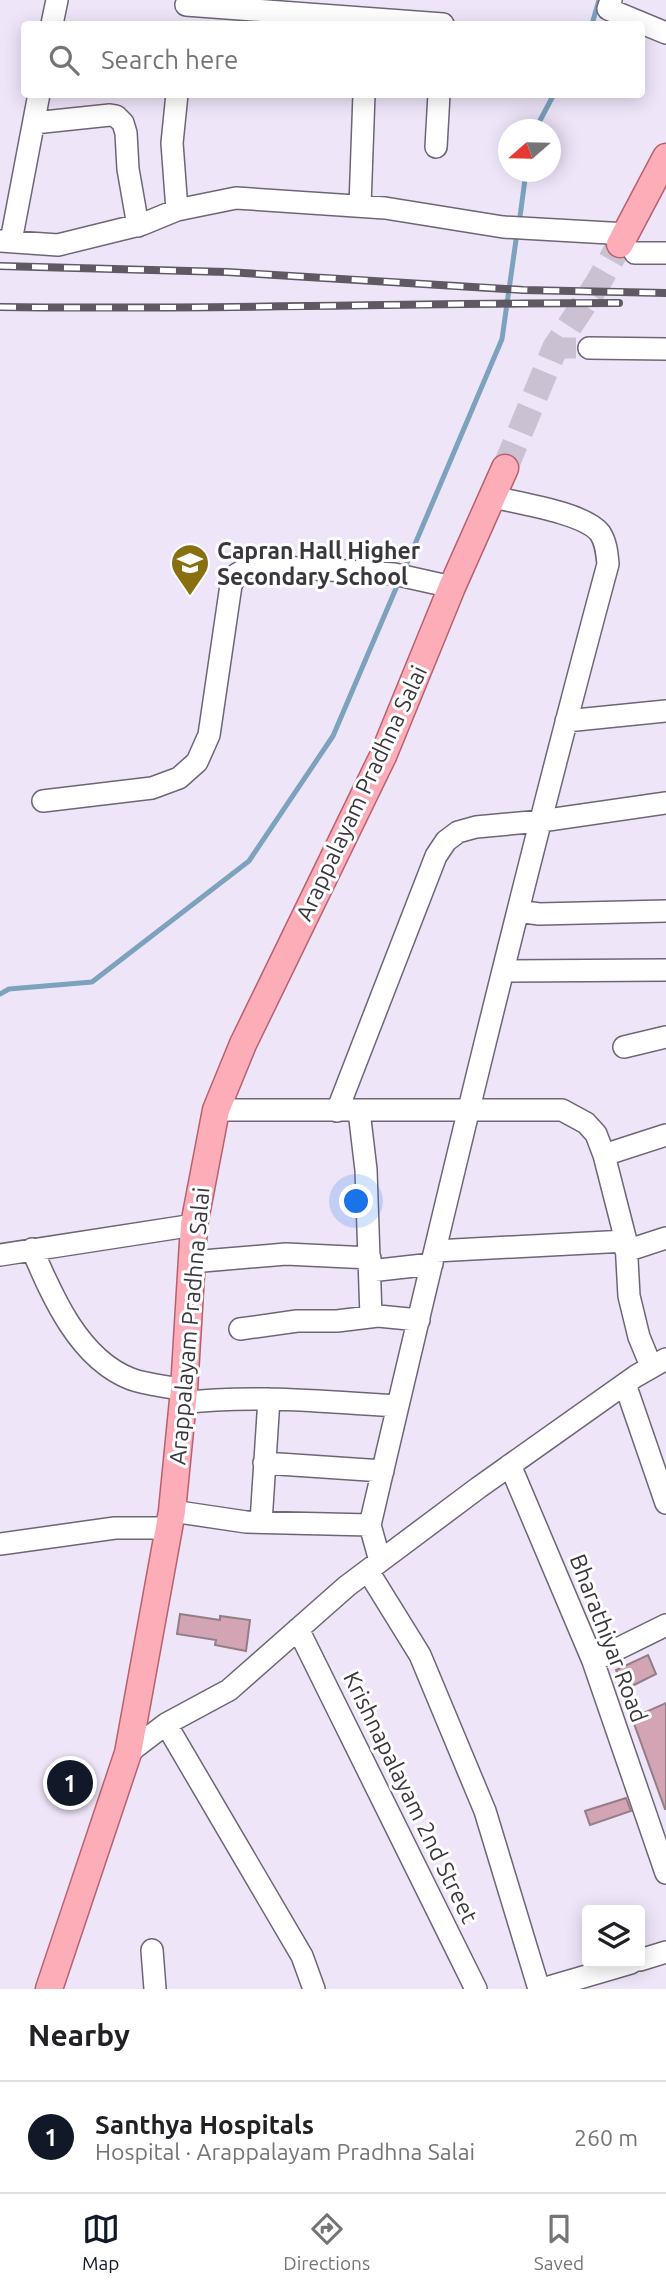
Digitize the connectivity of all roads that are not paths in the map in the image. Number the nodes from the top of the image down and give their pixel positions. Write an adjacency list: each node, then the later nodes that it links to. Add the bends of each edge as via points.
1 (57, 0): 4 (street)
2 (611, 0): 6 (street, via 608,9)
3 (185, 10): 5 (street)
4 (53, 21)
5 (354, 21)
6 (637, 21)
7 (645, 24): 8 (street)
8 (666, 33)
9 (38, 98): 13 (street)
10 (177, 98): 17 (street, via 172,143)
11 (364, 98): 16 (street)
12 (439, 98): 14 (street)
13 (33, 123): 18 (street, via 117,116 126,133); 19 (street)
14 (436, 147)
15 (664, 166): 20 (main road)
16 (360, 206): 17 (street, via 236,198); 20 (street)
17 (177, 210): 18 (street)
18 (138, 226): 19 (street, via 58,245)
19 (5, 241)
20 (627, 244): 21 (street)
21 (666, 253)
22 (589, 348): 23 (street)
23 (666, 349)
24 (505, 468): 25 (main road, Arappalayam Pradhna Salai)
25 (493, 497): 26 (main road, Arappalayam Pradhna Salai); 28 (street, via 591,524 606,547 608,564)
26 (452, 587): 29 (street, via 405,575 249,567 237,574 231,585 209,735 197,762 179,778 152,788); 38 (main road, Arappalayam Pradhna Salai, via 383,756 243,1044)
27 (666, 711): 28 (street)
28 (566, 721): 31 (street)
29 (43, 801)
30 (666, 803): 31 (street)
31 (541, 821): 32 (street); 39 (street, via 476,827 446,841 436,856)
32 (518, 911): 33 (street); 35 (street)
33 (666, 911)
34 (666, 970): 35 (street)
35 (503, 971): 41 (street)
36 (666, 1037): 37 (street)
37 (624, 1047)
38 (216, 1110): 39 (street); 44 (main road, Arappalayam Pradhna Salai)
39 (337, 1111): 40 (street)
40 (359, 1111): 41 (street); 51 (street)
41 (468, 1111): 43 (street, via 562,1110 586,1122 596,1133); 49 (street)
42 (666, 1135): 43 (street)
43 (604, 1155): 46 (street)
44 (194, 1225): 47 (street); 50 (main road, Arappalayam Pradhna Salai)
45 (666, 1238): 46 (street)
46 (626, 1246): 49 (street); 55 (street, via 629,1296 639,1337)
47 (32, 1249): 48 (street); 57 (street, via 54,1299 77,1335 104,1364)
48 (0, 1255)
49 (433, 1258): 51 (street); 53 (street)
50 (191, 1262): 51 (street, via 286,1254); 57 (main road, Arappalayam Pradhna Salai)
51 (370, 1265): 52 (street)
52 (371, 1317): 53 (street); 54 (street)
53 (419, 1320): 59 (street)
54 (240, 1329)
55 (659, 1362): 56 (street)
56 (625, 1384): 61 (street); 63 (street)
57 (183, 1397): 58 (street); 64 (main road, Arappalayam Pradhna Salai)
58 (269, 1399): 59 (street); 60 (street)
59 (398, 1406): 62 (street)
60 (264, 1463): 62 (street); 65 (street)
61 (510, 1465): 68 (street); 71 (street, Bharathiyar Road)
62 (383, 1471): 66 (street)
63 (666, 1503)
64 (170, 1519): 65 (street); 67 (street); 73 (main road, Arappalayam Pradhna Salai)
65 (261, 1522): 66 (street)
66 (370, 1525): 68 (street)
67 (0, 1544)
68 (374, 1566): 70 (street); 79 (street, via 420,1655 480,1799)
69 (666, 1625): 71 (street)
70 (298, 1629): 72 (street, via 229,1690); 83 (street, Krishnapalayam 2nd Street)
71 (593, 1661): 74 (street, Bharathiyar Road)
72 (166, 1724): 73 (street); 82 (street, via 302,1956)
73 (128, 1753): 80 (main road, Arappalayam Pradhna Salai)
74 (666, 1872)
75 (152, 1950): 81 (street)
76 (666, 1952): 77 (street)
77 (645, 1958)
78 (614, 1968): 79 (street)
79 (548, 1988)
80 (49, 1989)
81 (155, 1989)
82 (314, 1989)
83 (476, 1989)

